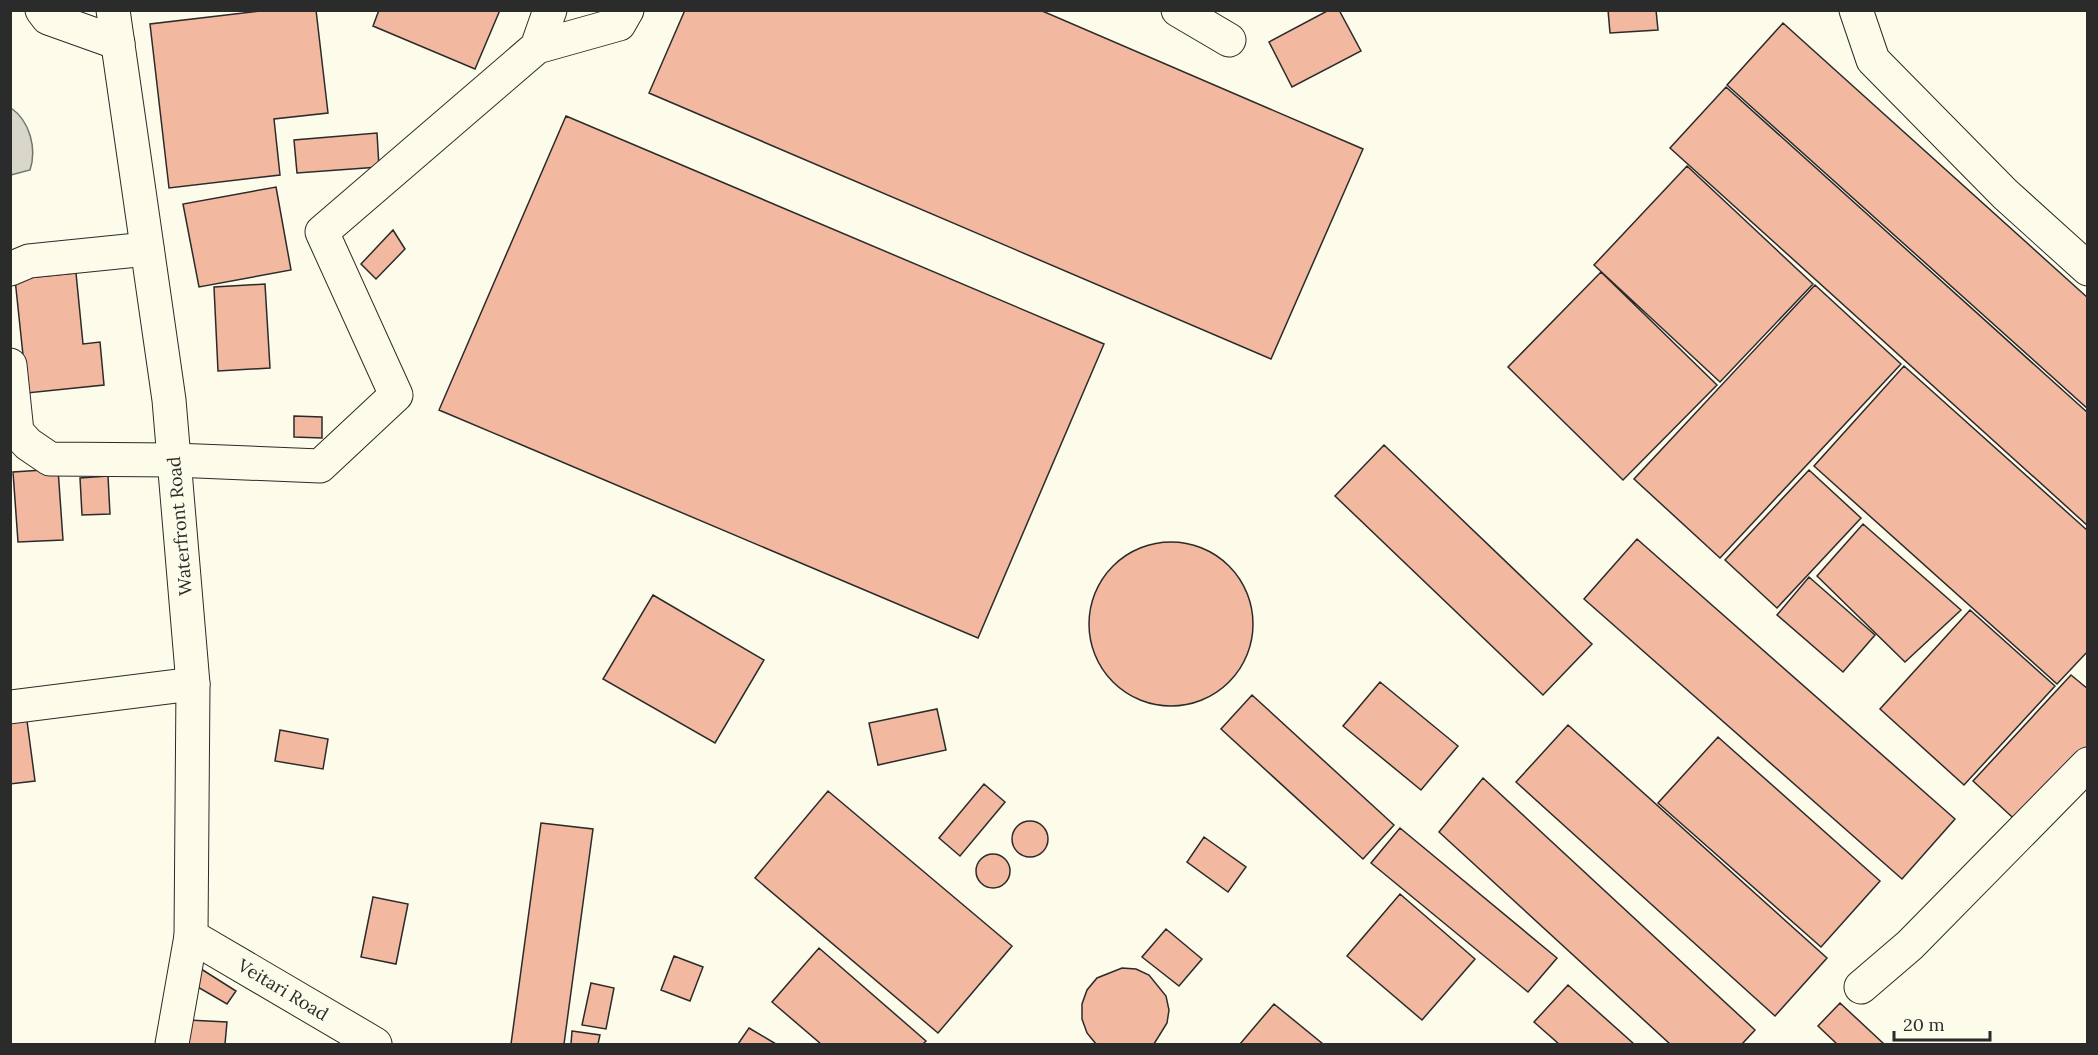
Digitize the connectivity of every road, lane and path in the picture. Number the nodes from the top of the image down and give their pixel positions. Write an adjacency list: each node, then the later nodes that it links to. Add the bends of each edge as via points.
1 (42, 10): 8 (main road, via 48,18)
2 (113, 10): 8 (main road, Waterfront Road)
3 (550, 10): 9 (main road)
4 (627, 10): 9 (main road, via 619,24)
5 (1178, 10): 7 (main road)
6 (1856, 10): 12 (main road, via 1873,60 2005,194)
7 (1229, 40)
8 (118, 43): 10 (main road, Waterfront Road)
9 (537, 46): 14 (main road, via 322,232 396,395 320,466)
10 (147, 249): 11 (main road, via 29,261); 14 (main road, Waterfront Road)
11 (10, 269)
12 (2088, 269)
13 (10, 365): 14 (main road, via 17,432 50,459)
14 (174, 460): 15 (main road, Waterfront Road)
15 (193, 684): 16 (main road); 18 (main road, Waterfront Road)
16 (10, 706)
17 (2088, 764): 19 (main road, via 1910,945)
18 (191, 936): 20 (main road, Waterfront Road); 21 (main road, Veitari Road)
19 (1861, 987)
20 (172, 1044)
21 (375, 1044)

